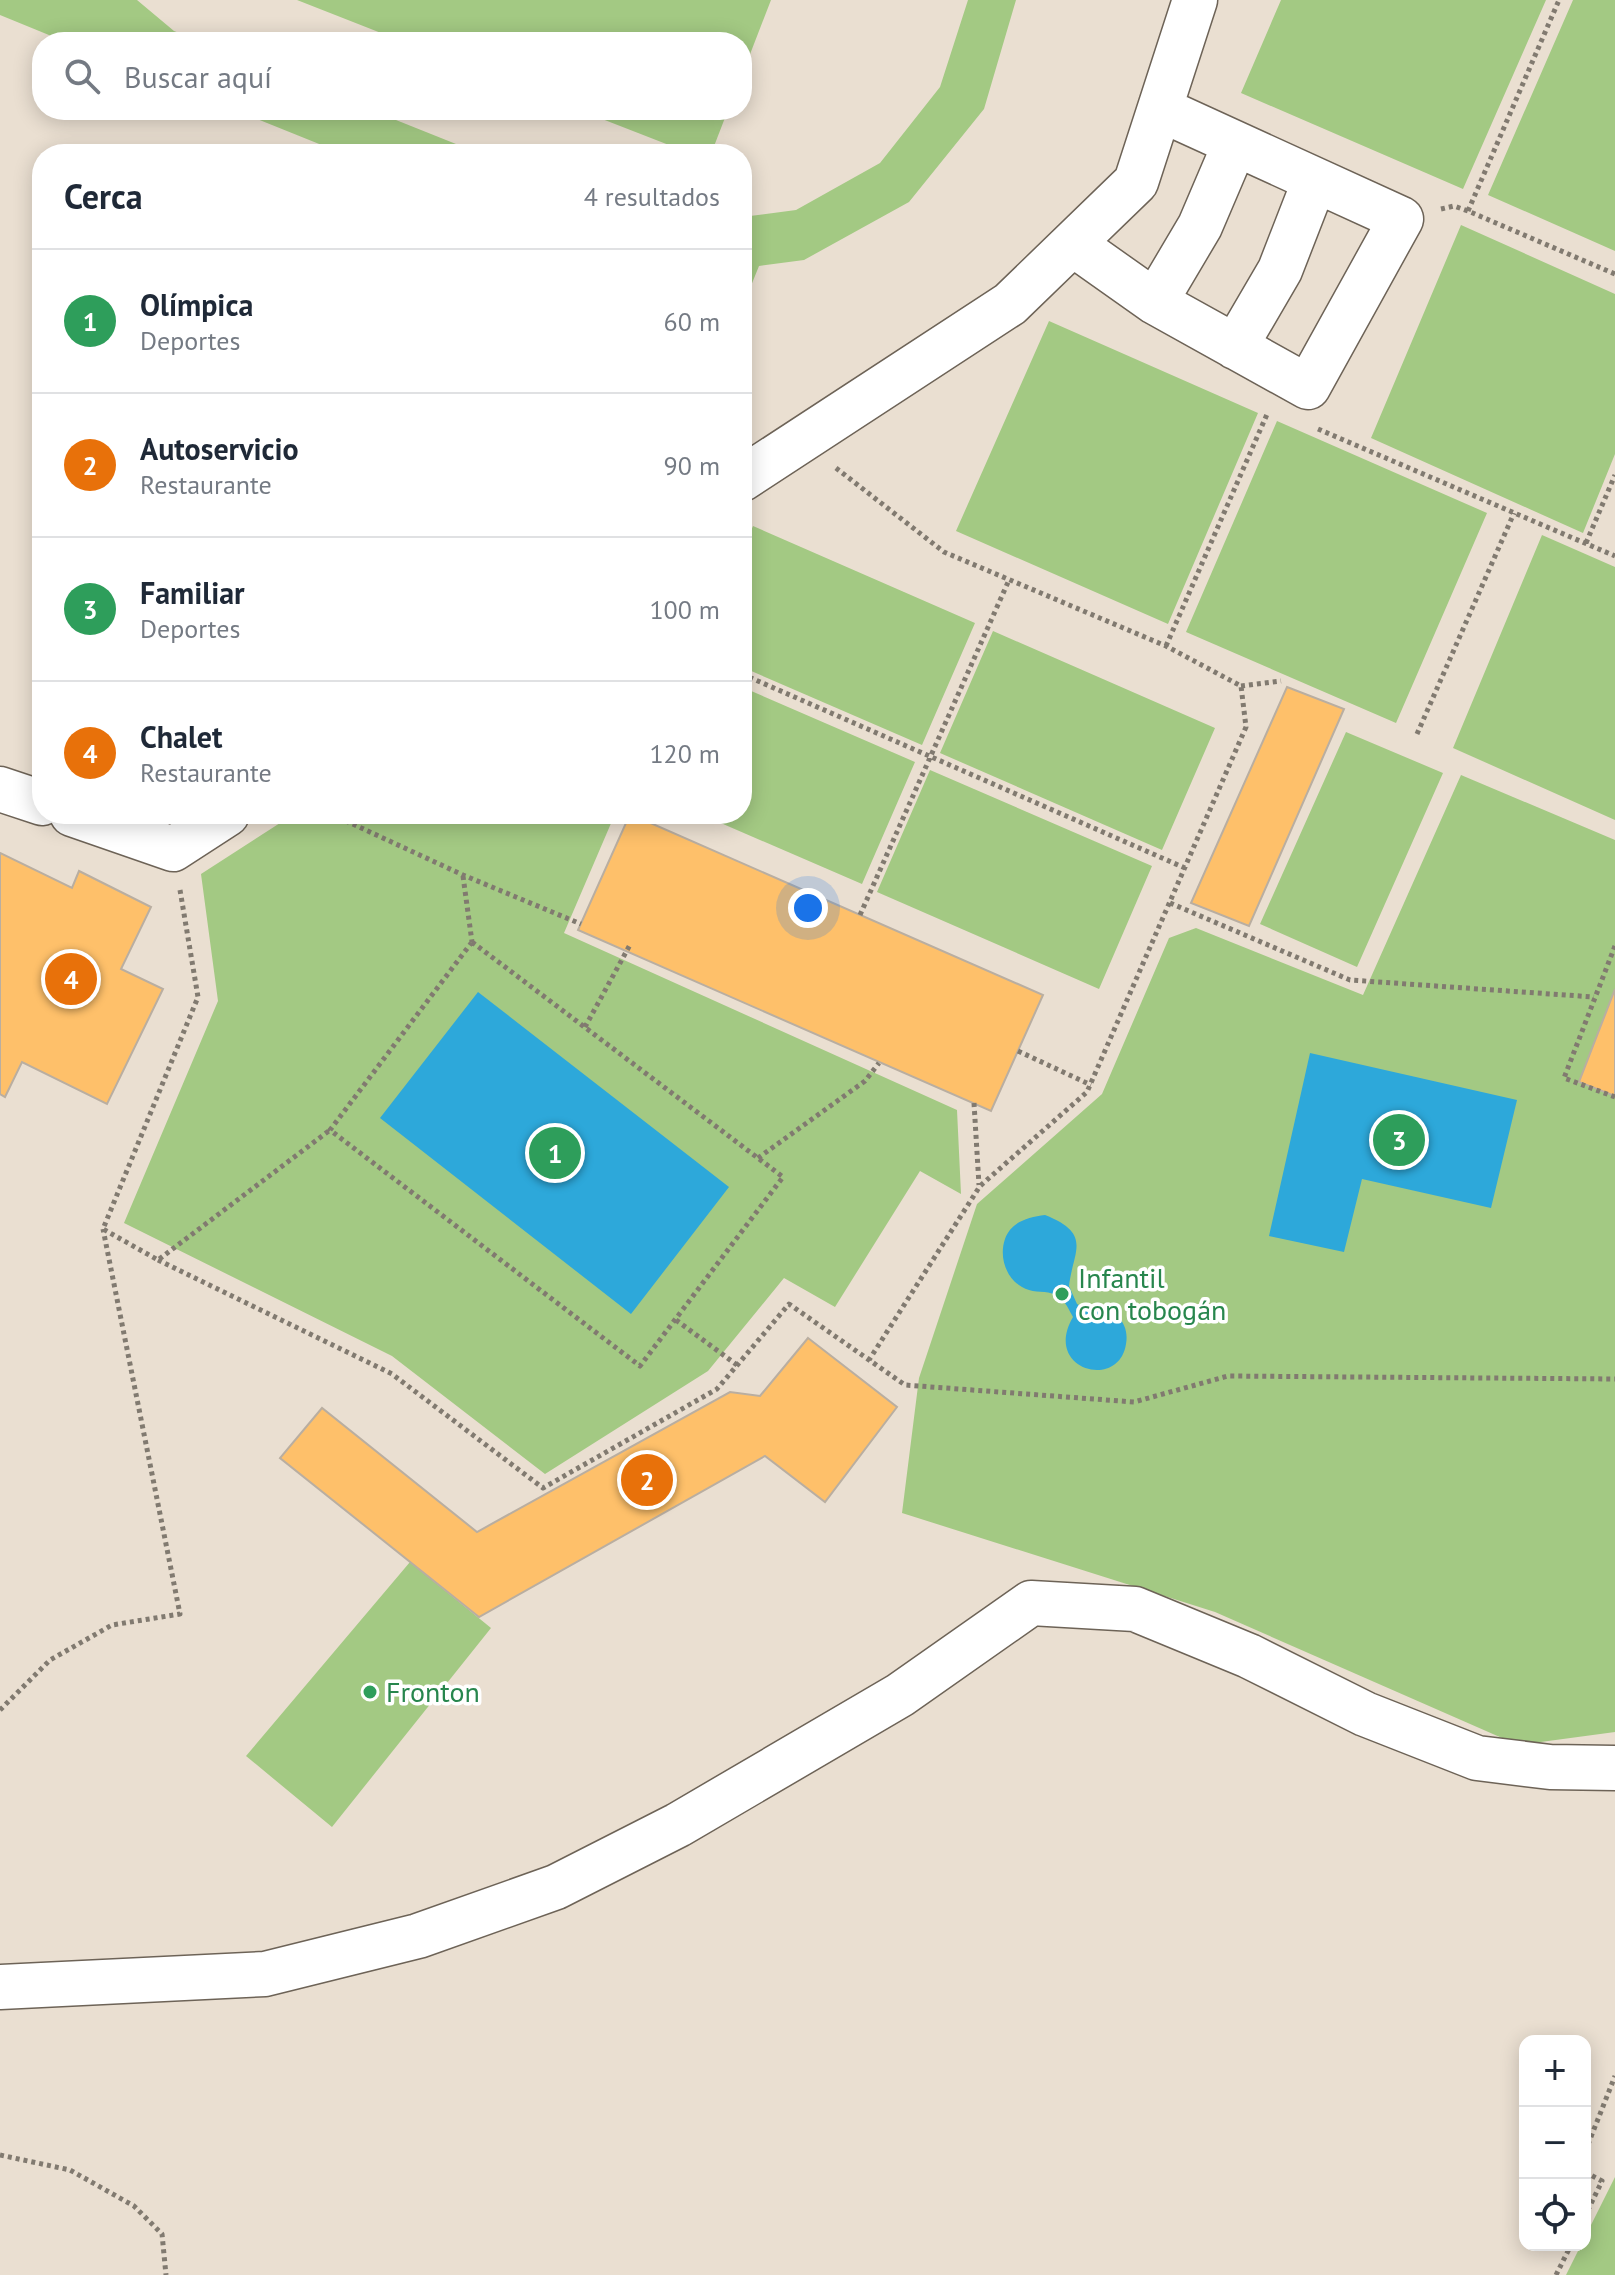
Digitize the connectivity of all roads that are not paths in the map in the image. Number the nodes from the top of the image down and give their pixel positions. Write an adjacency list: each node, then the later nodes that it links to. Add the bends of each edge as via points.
1 (1195, 0): 2 (street)
2 (1160, 109): 3 (street); 5 (street, via 1136,182)
3 (1235, 144): 4 (street); 6 (street, via 1200,226)
4 (1315, 180): 7 (street, via 1280,270); 7 (street, via 1401,219 1308,387)
5 (1073, 244): 6 (street); 8 (street, via 1010,304)
6 (1155, 302): 7 (street)
7 (1235, 347)
8 (752, 472)
9 (0, 789): 10 (street)
10 (32, 800)
11 (101, 824): 12 (street, via 173,849)
12 (212, 824)
13 (1615, 1768): 14 (street, via 1477,1758 1365,1714 1249,1656 1135,1609 1031,1603 900,1695 678,1825 556,1887 418,1936 265,1974)
14 (0, 1987)

